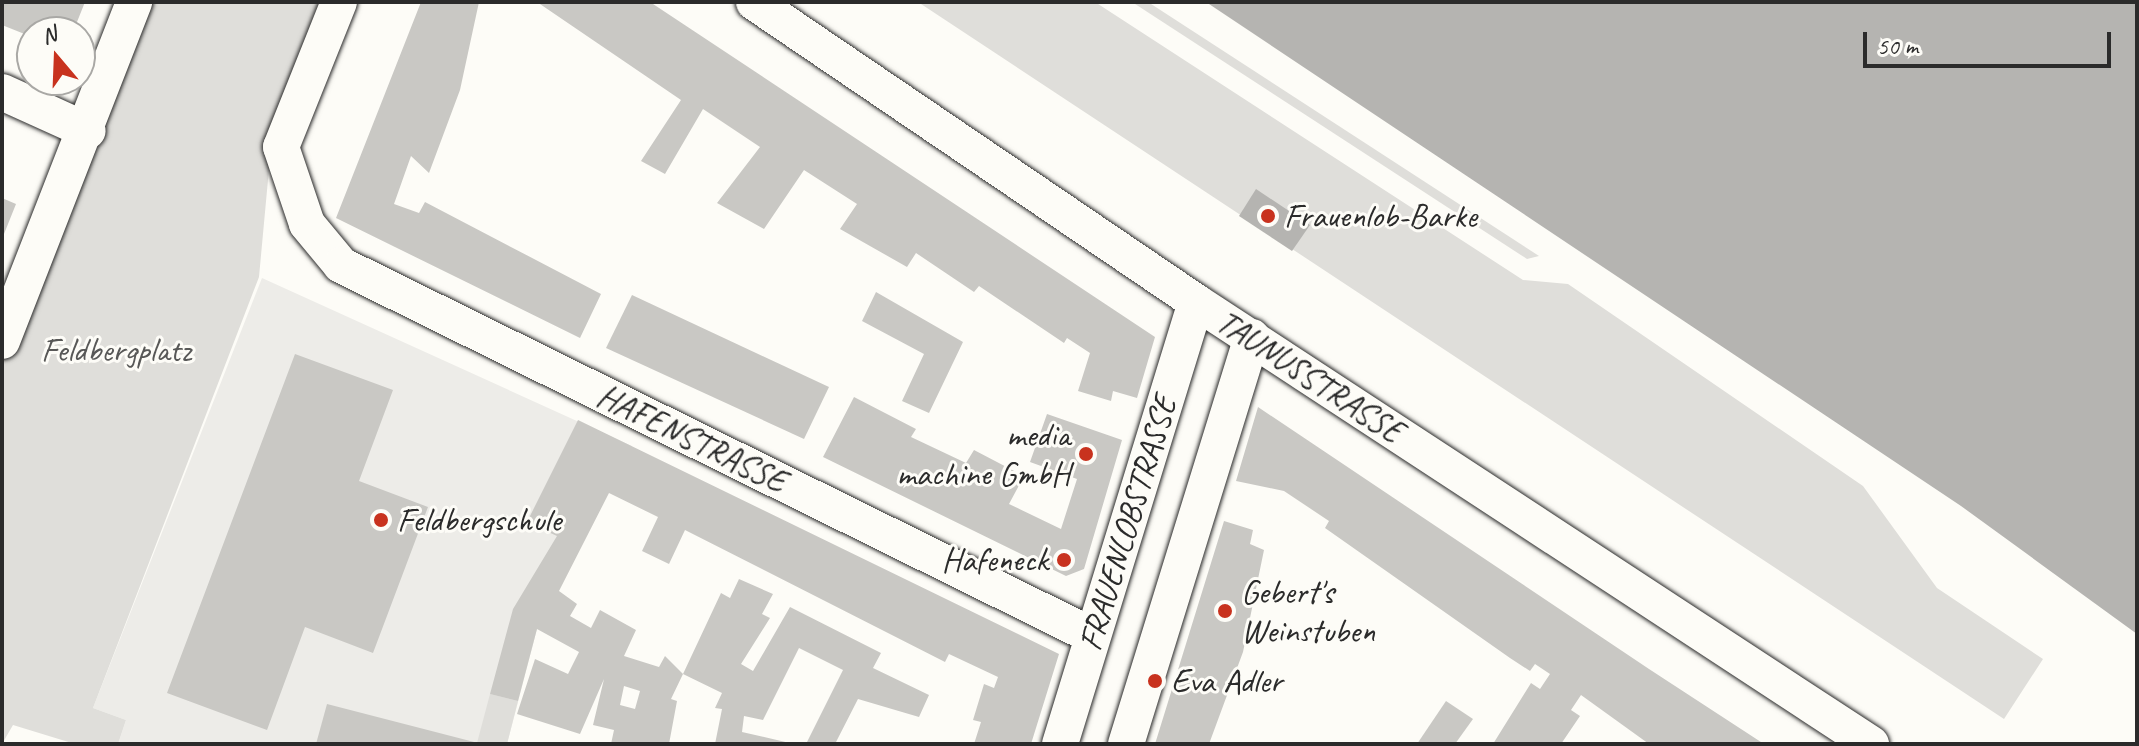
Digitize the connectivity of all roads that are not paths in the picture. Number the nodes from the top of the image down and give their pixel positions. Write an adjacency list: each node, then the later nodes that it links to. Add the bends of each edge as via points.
1 (134, 2): 5 (street)
2 (339, 2): 9 (street, HAFENSTRASSE, via 281,147 307,224 341,265)
3 (754, 2): 6 (street, TAUNUSSTRASSE)
4 (2, 92): 5 (street)
5 (88, 131): 8 (street)
6 (1196, 302): 7 (street, TAUNUSSTRASSE); 9 (street, FRAUENLOBSTRASSE)
7 (1252, 337): 11 (street, FRAUENLOBSTRASSE); 12 (street, TAUNUSSTRASSE)
8 (2, 341)
9 (1091, 635): 10 (street, FRAUENLOBSTRASSE)
10 (1060, 744)
11 (1126, 744)
12 (1871, 744)

